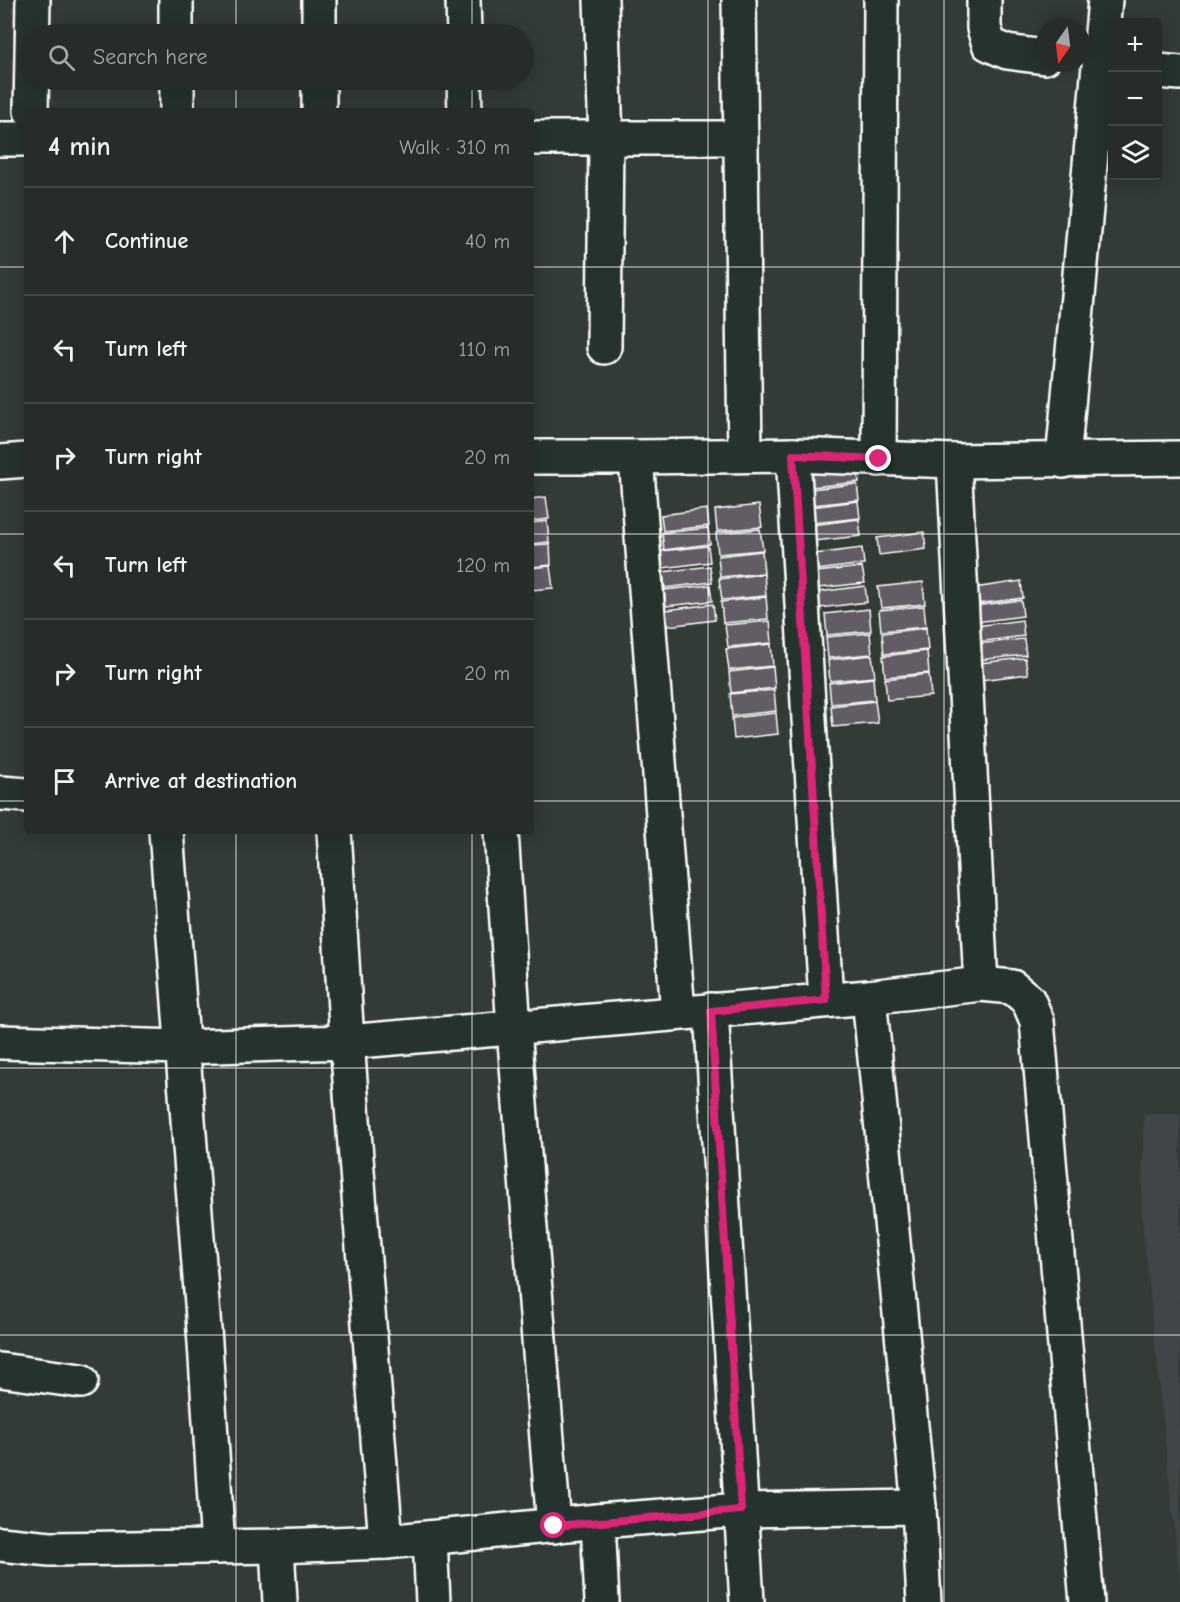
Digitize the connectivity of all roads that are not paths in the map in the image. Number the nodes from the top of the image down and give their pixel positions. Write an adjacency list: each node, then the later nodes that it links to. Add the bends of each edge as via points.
1 (33, 0): 10 (street)
2 (176, 0): 11 (street)
3 (319, 0): 12 (street)
4 (463, 0): 13 (street)
5 (602, 0): 27 (street)
6 (739, 0): 28 (street)
7 (881, 0): 37 (street)
8 (984, 0): 14 (street, via 984,28 989,44 1007,52)
9 (1105, 0): 15 (street)
10 (33, 24)
11 (177, 24)
12 (319, 24)
13 (464, 24)
14 (1036, 56)
15 (1097, 64): 40 (street)
16 (1162, 71): 17 (street)
17 (1180, 73)
18 (31, 90): 22 (street)
19 (177, 90): 23 (street)
20 (319, 90): 24 (street)
21 (464, 90): 25 (street)
22 (31, 108)
23 (177, 108)
24 (320, 108)
25 (465, 108)
26 (534, 138): 27 (street)
27 (606, 138): 28 (street); 31 (street)
28 (741, 138): 32 (street)
29 (0, 139): 30 (street)
30 (24, 139)
31 (604, 347)
32 (745, 455): 33 (street); 35 (street)
33 (793, 455): 37 (street); 49 (street)
34 (534, 457): 35 (street)
35 (636, 457): 51 (street)
36 (1180, 458): 40 (street)
37 (879, 459): 39 (street)
38 (24, 460): 41 (street)
39 (954, 461): 40 (street); 47 (street)
40 (1063, 461)
41 (0, 462)
42 (0, 793): 43 (street)
43 (24, 795)
44 (166, 834): 55 (street)
45 (334, 834): 54 (street)
46 (501, 834): 52 (street)
47 (981, 984): 48 (street); 72 (street, via 1012,987 1028,1000 1037,1021)
48 (869, 997): 49 (street); 58 (street)
49 (826, 1000): 50 (street)
50 (711, 1011): 51 (street); 59 (street)
51 (678, 1014): 52 (street)
52 (514, 1029): 54 (street); 61 (street)
53 (0, 1042): 55 (street)
54 (347, 1042): 55 (street); 63 (street)
55 (183, 1047): 66 (street)
56 (0, 1370): 57 (street)
57 (81, 1381)
58 (919, 1507): 59 (street); 71 (street)
59 (741, 1510): 60 (street); 70 (street)
60 (598, 1521): 61 (street); 69 (street)
61 (554, 1526): 62 (street)
62 (430, 1538): 63 (street); 68 (street)
63 (386, 1542): 65 (street)
64 (0, 1544): 66 (street, via 50,1549)
65 (277, 1546): 66 (street); 67 (street)
66 (218, 1547)
67 (280, 1602)
68 (433, 1602)
69 (602, 1602)
70 (747, 1602)
71 (924, 1602)
72 (1087, 1602)

